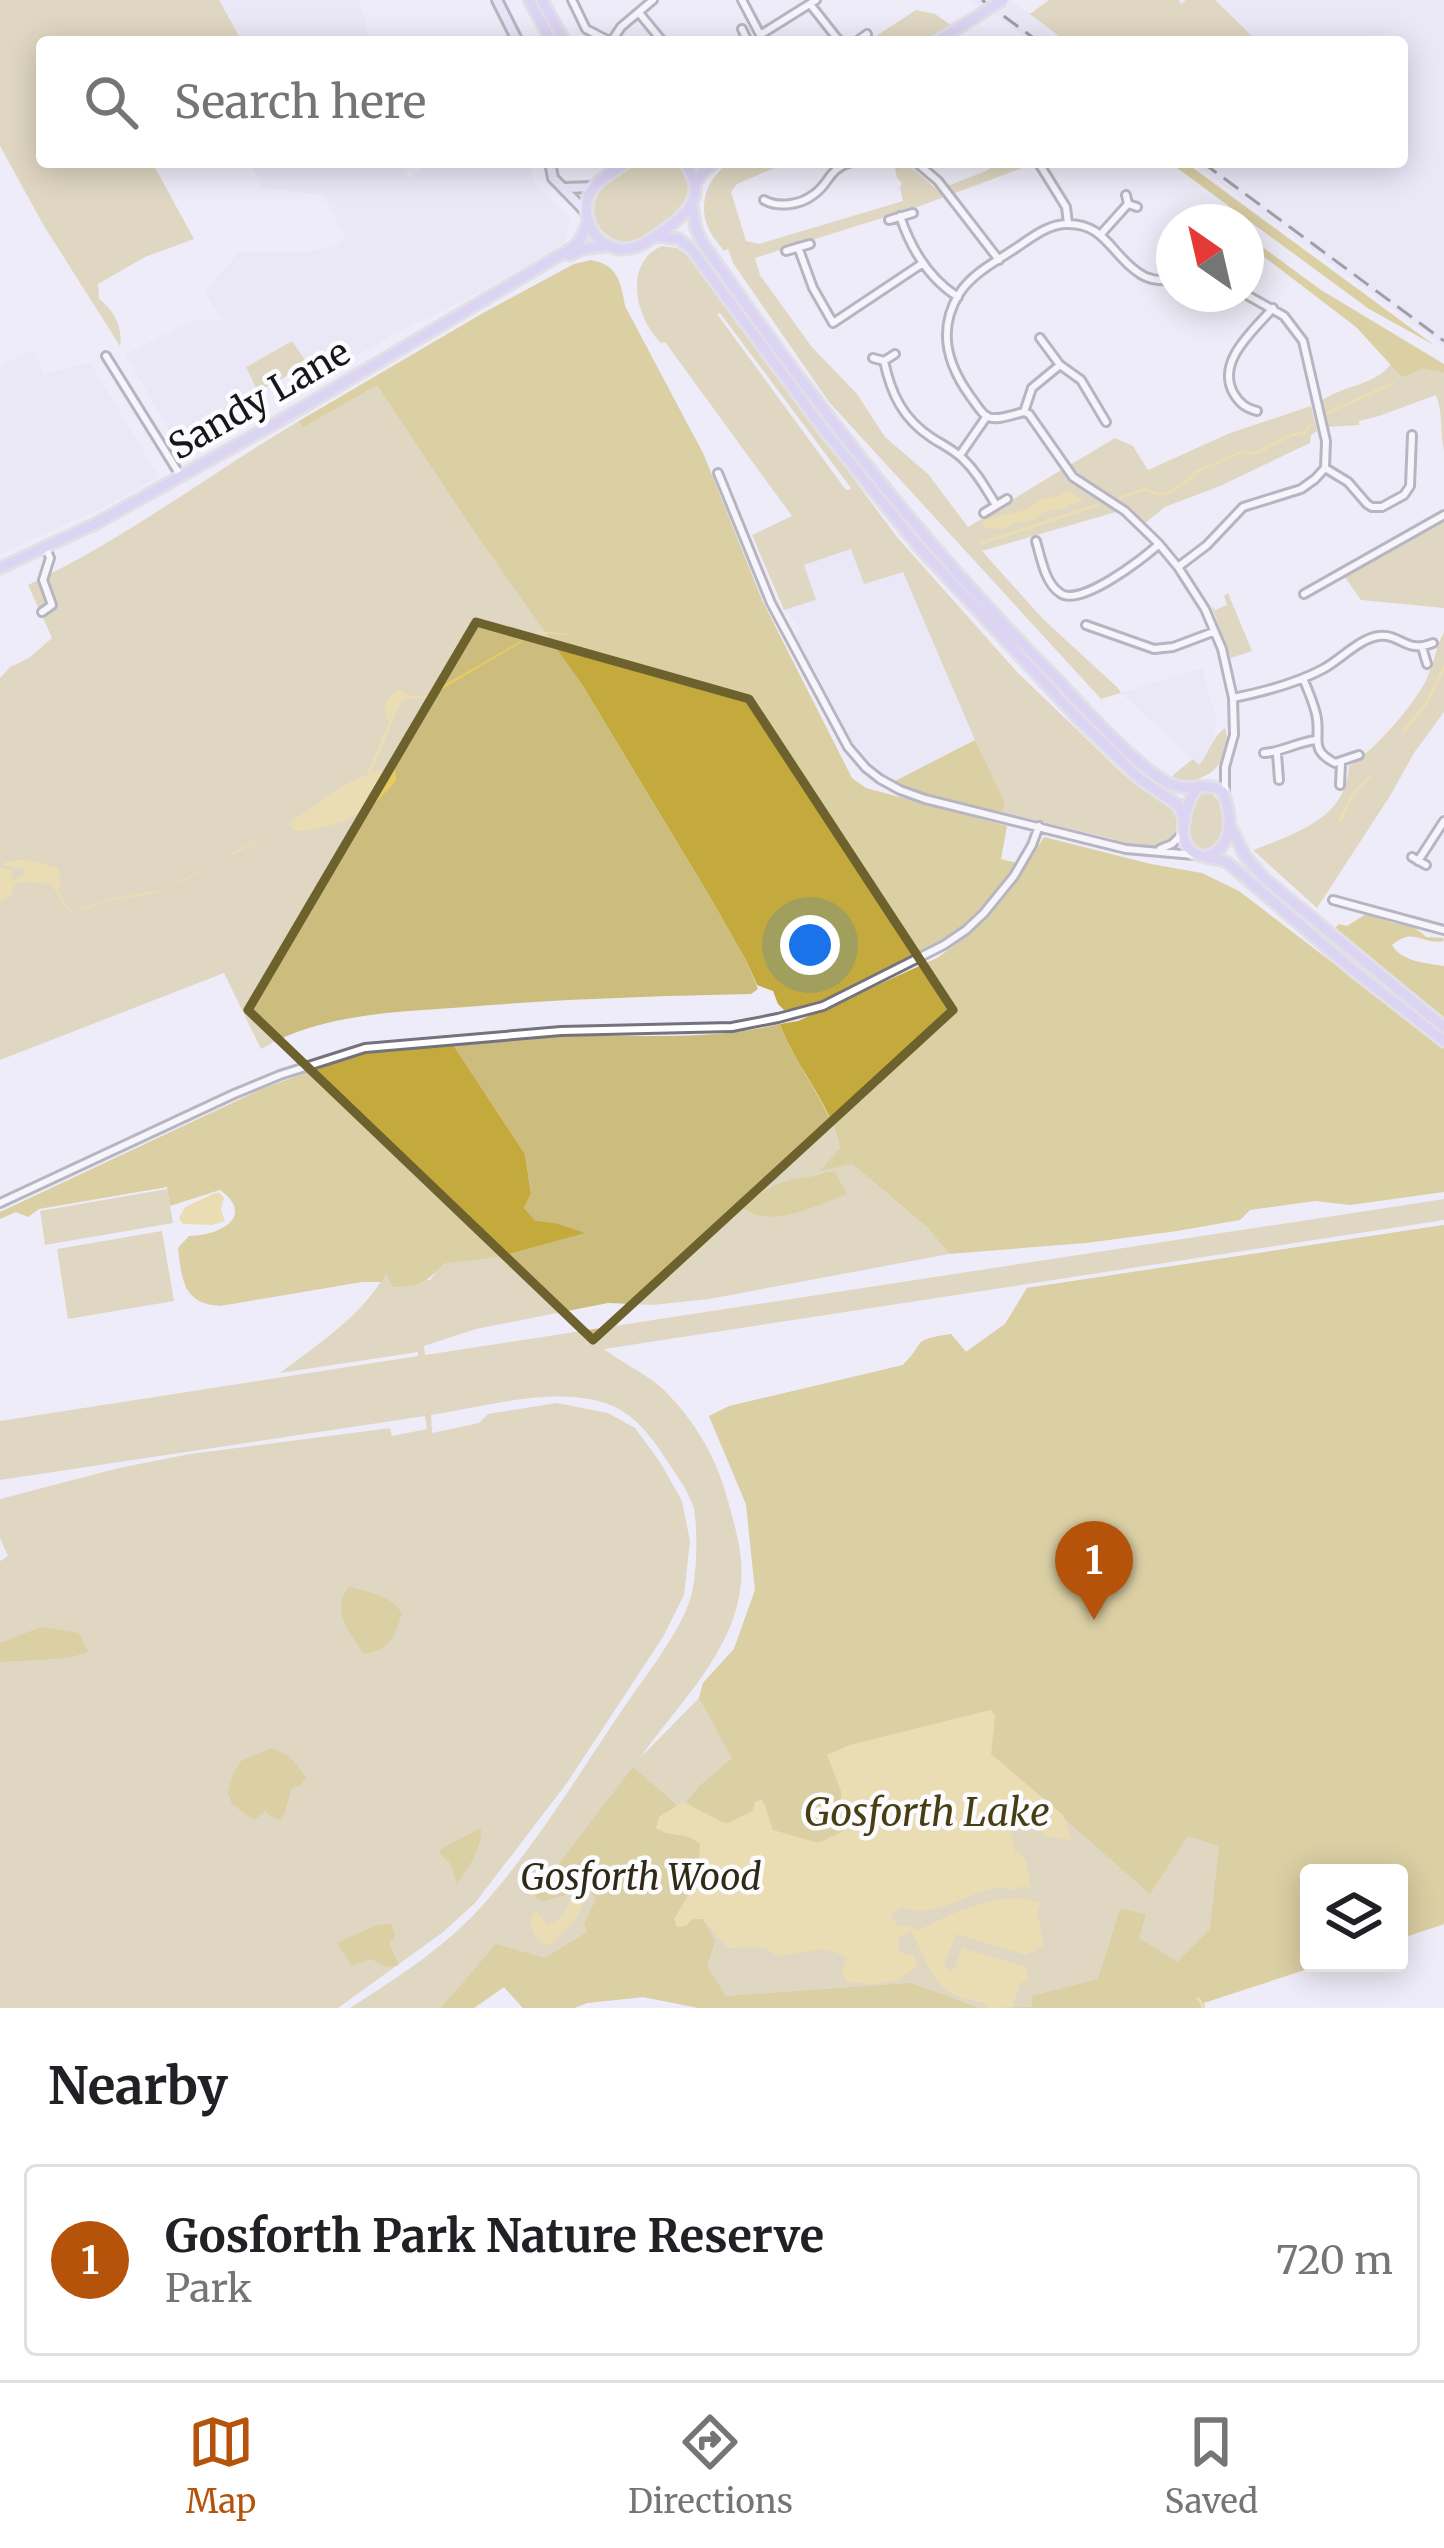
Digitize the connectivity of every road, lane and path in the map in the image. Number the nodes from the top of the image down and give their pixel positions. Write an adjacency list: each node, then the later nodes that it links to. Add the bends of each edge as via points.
1 (497, 0): 12 (main road)
2 (529, 0): 13 (main road)
3 (542, 0): 14 (main road)
4 (572, 0): 15 (street, via 586,29)
5 (653, 0): 9 (street)
6 (742, 0): 19 (street)
7 (1003, 0): 23 (main road, bridge)
8 (813, 2): 20 (street); 21 (street)
9 (640, 14): 16 (street); 17 (street)
10 (742, 29): 18 (street)
11 (867, 34): 22 (street)
12 (515, 36)
13 (549, 36)
14 (563, 36)
15 (599, 36)
16 (615, 36)
17 (658, 36)
18 (745, 36)
19 (760, 36)
20 (766, 36)
21 (836, 36)
22 (864, 36)
23 (946, 36)
24 (550, 168): 35 (main road)
25 (607, 168): 32 (main road)
26 (619, 168): 32 (main road)
27 (688, 168): 33 (main road)
28 (708, 168): 33 (main road)
29 (837, 168): 38 (street, via 813,196)
30 (923, 168): 50 (street)
31 (1042, 168): 43 (street)
32 (605, 178): 34 (main road)
33 (694, 185): 37 (main road)
34 (593, 187): 35 (main road); 41 (main road)
35 (563, 188): 41 (main road)
36 (1130, 202): 44 (street)
37 (692, 204): 45 (main road); 108 (main road, via 703,244 935,547 1135,759 1168,783)
38 (768, 205)
39 (913, 213): 40 (street)
40 (900, 216): 42 (street); 51 (street)
41 (587, 217): 47 (main road); 52 (main road, Sandy Lane, via 576,245)
42 (889, 220)
43 (1068, 224): 44 (street); 50 (street)
44 (1102, 234): 53 (street, via 1136,272)
45 (656, 236): 47 (main road, Sandy Lane); 112 (main road, via 691,249 919,547 1096,736 1178,806)
46 (810, 244): 48 (street)
47 (610, 247): 52 (main road, Sandy Lane, via 583,248)
48 (798, 247): 49 (street); 51 (street, via 832,323)
49 (786, 251)
50 (999, 260): 54 (street)
51 (923, 263): 54 (street)
52 (540, 268): 75 (main road, Sandy Lane)
53 (1156, 280)
54 (958, 296): 67 (street, via 946,329 948,354)
55 (1264, 304): 56 (street)
56 (1273, 308): 63 (street); 73 (street, via 1303,341 1327,448)
57 (1040, 338): 64 (street)
58 (895, 354): 62 (street)
59 (106, 356): 75 (street)
60 (873, 358): 62 (street)
61 (1217, 359): 63 (street)
62 (884, 361): 72 (street, via 904,414)
63 (1231, 363): 66 (street, via 1230,386)
64 (1060, 365): 65 (street, via 1033,388); 68 (street, via 1081,380 1104,417)
65 (1024, 412): 67 (street); 83 (street, via 1075,478)
66 (1251, 412)
67 (987, 416): 72 (street)
68 (1092, 420)
69 (1412, 435): 70 (street)
70 (1412, 449): 71 (street); 73 (street, via 1408,490 1377,508)
71 (1422, 449)
72 (960, 455): 79 (street)
73 (1324, 468): 85 (street, via 1301,489 1243,507)
74 (718, 473): 77 (street)
75 (180, 476): 84 (main road, Sandy Lane)
76 (733, 483): 77 (street)
77 (723, 487): 111 (street, via 783,627 866,768 913,795)
78 (1006, 499): 79 (street)
79 (996, 505): 80 (street)
80 (984, 512)
81 (1444, 515): 89 (street)
82 (1036, 542): 88 (street)
83 (1159, 544): 85 (street); 88 (street, via 1079,597 1058,592)
84 (46, 548): 86 (main road, Sandy Lane); 90 (street, via 43,580 52,605)
85 (1178, 567): 94 (street)
86 (0, 568)
87 (1057, 570): 88 (street)
88 (1046, 574)
89 (1304, 594)
90 (42, 612)
91 (1102, 616): 93 (street)
92 (1086, 625): 93 (street)
93 (1100, 628): 94 (street, via 1154,649)
94 (1215, 632): 99 (street)
95 (1433, 643): 96 (street)
96 (1422, 647): 97 (street); 98 (street, via 1376,637)
97 (1427, 664)
98 (1303, 678): 99 (street); 100 (street)
99 (1233, 698): 105 (street)
100 (1316, 740): 102 (street); 104 (street, via 1327,759)
101 (1264, 753): 102 (street)
102 (1277, 753): 106 (street)
103 (1359, 755): 104 (street)
104 (1341, 763): 107 (street)
105 (1225, 767): 108 (street); 109 (street)
106 (1279, 780)
107 (1340, 785)
108 (1201, 786): 109 (main road, via 1218,788); 112 (main road)
109 (1226, 802): 110 (main road)
110 (1230, 822): 115 (main road, via 1222,849); 121 (main road, via 1264,878)
111 (1039, 826): 114 (street); 123 (street, via 1014,877 966,929 823,1006 732,1027 561,1030 365,1048 234,1094)
112 (1185, 826): 114 (street); 115 (main road, via 1189,848)
113 (1442, 826): 116 (street)
114 (1156, 851): 115 (street)
115 (1204, 856): 122 (main road, via 1228,862)
116 (1419, 861)
117 (1333, 900): 118 (street)
118 (1349, 904): 119 (street); 120 (street)
119 (1346, 916)
120 (1444, 930)
121 (1444, 1027)
122 (1444, 1042)
123 (0, 1203)

